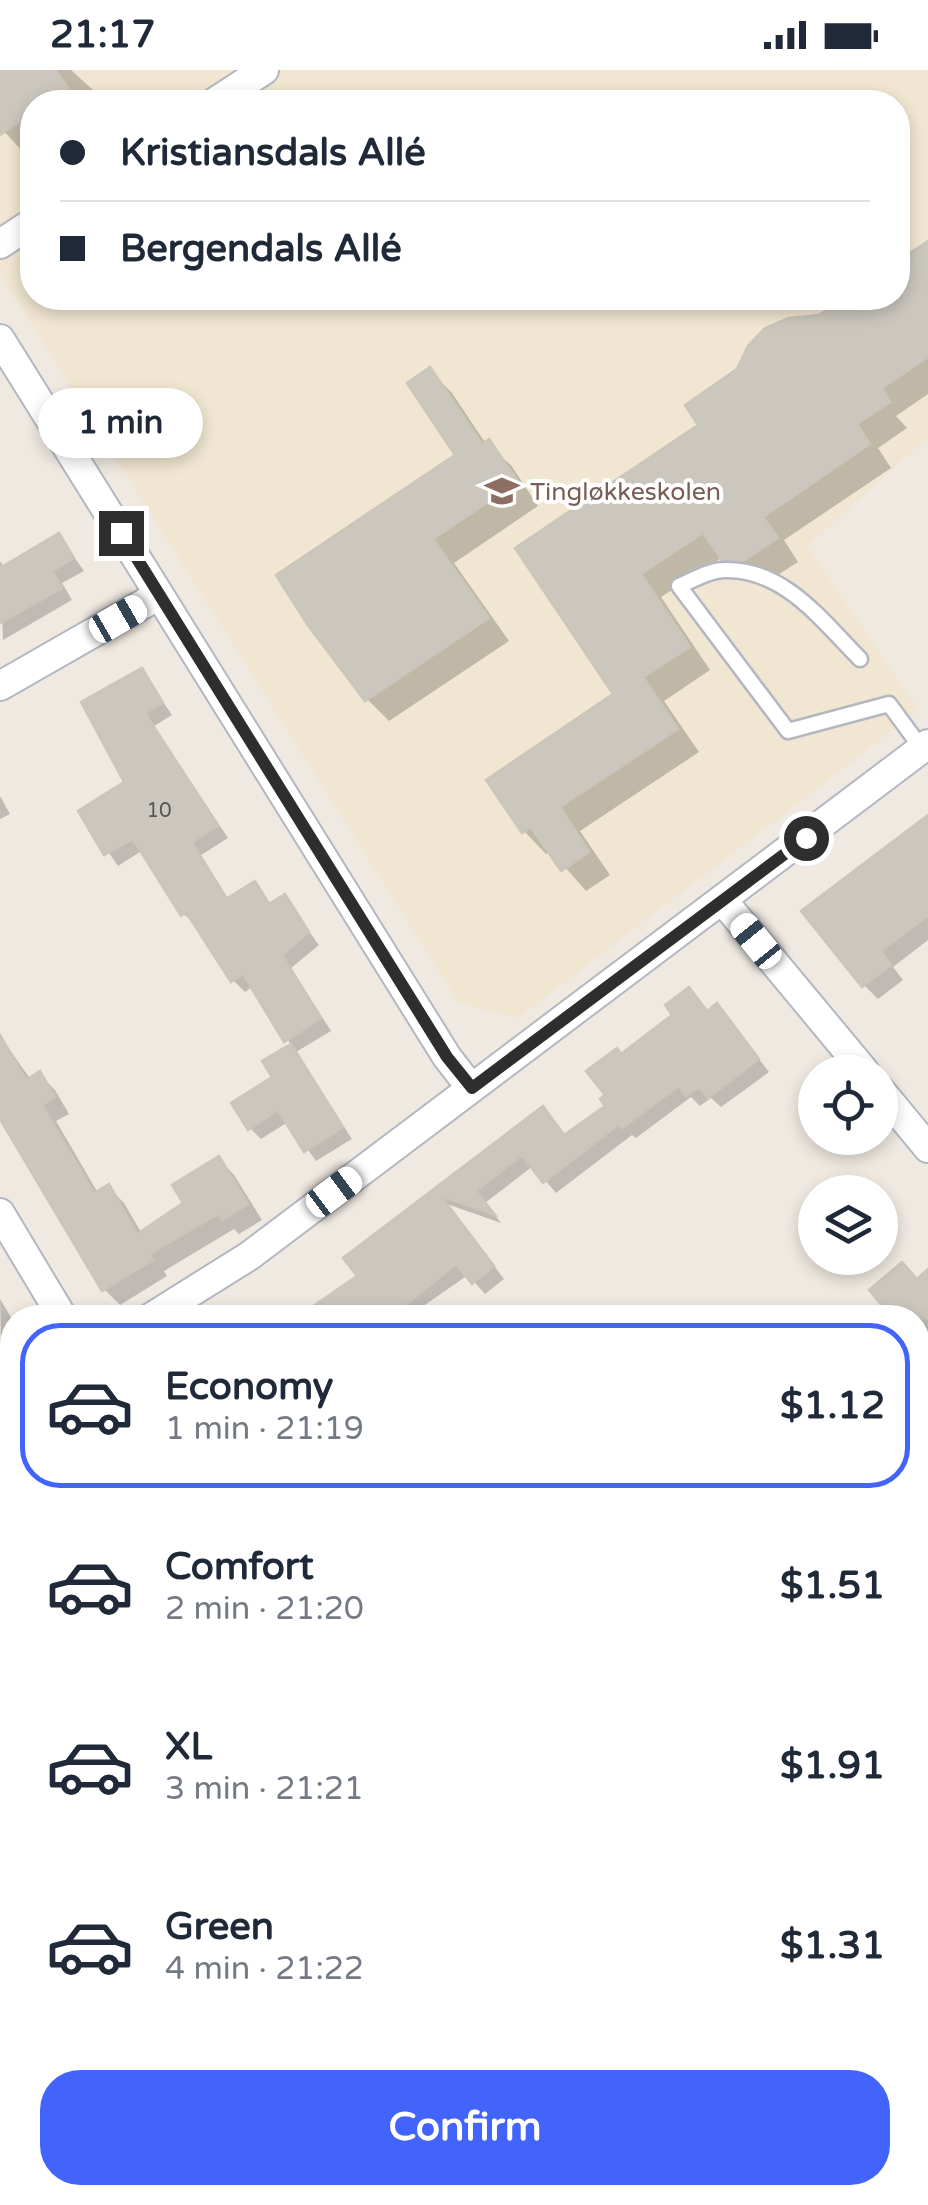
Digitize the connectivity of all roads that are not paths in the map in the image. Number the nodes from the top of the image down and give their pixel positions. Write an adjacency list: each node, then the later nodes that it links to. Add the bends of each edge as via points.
1 (264, 70): 2 (street)
2 (233, 90)
3 (0, 340): 4 (street)
4 (159, 595): 6 (street); 10 (street)
5 (860, 659): 7 (lane, via 798,596 762,574 721,570 679,586 788,730 889,704)
6 (0, 686)
7 (925, 746): 8 (street)
8 (724, 902): 9 (street); 10 (street)
9 (852, 1055)
10 (472, 1088): 15 (street, via 249,1256)
11 (898, 1112): 12 (street)
12 (928, 1148)
13 (0, 1213): 14 (street)
14 (55, 1305)
15 (171, 1305)

